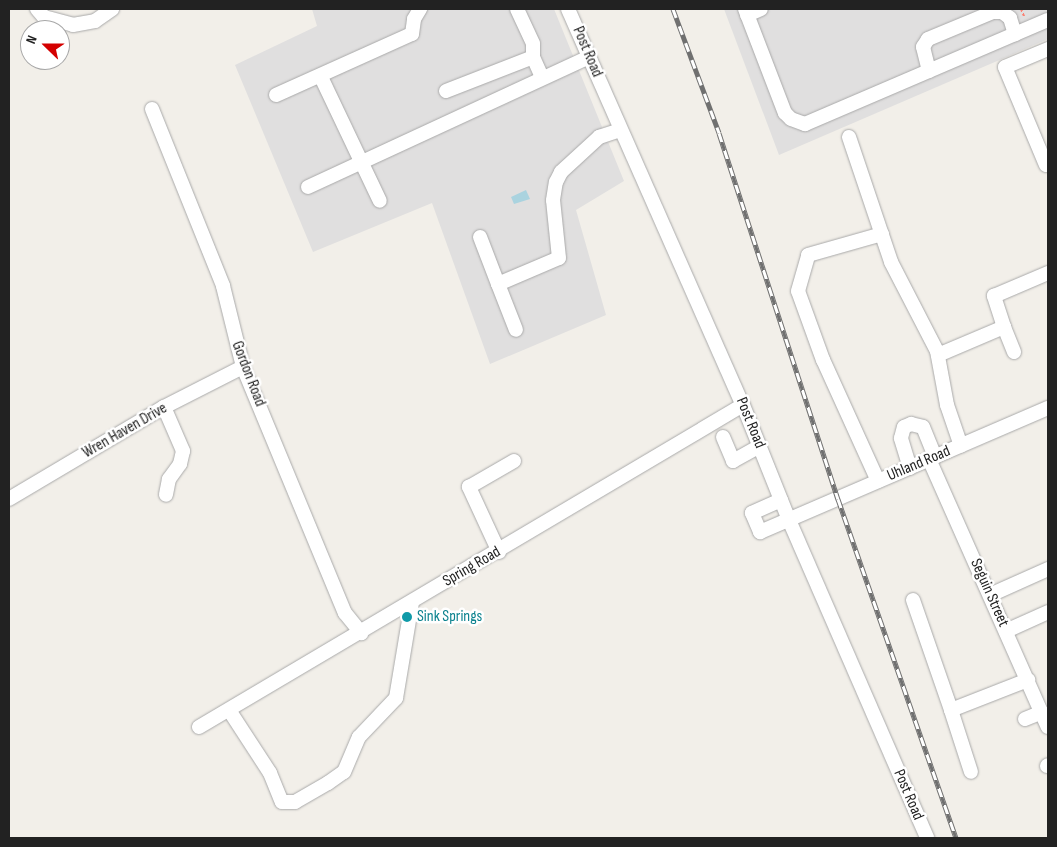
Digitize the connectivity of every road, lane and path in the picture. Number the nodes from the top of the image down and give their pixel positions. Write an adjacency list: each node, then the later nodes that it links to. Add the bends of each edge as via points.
1 (37, 9): 2 (street, via 44,17 73,25 95,21)
2 (112, 9)
3 (420, 9): 14 (street, via 414,19 412,34)
4 (517, 9): 11 (street, via 533,44)
5 (568, 9): 12 (street, Post Road)
6 (761, 9): 7 (street)
7 (746, 12): 13 (street, via 784,112 805,124)
8 (1048, 20): 9 (street)
9 (1015, 34): 13 (street); 13 (street, via 1010,18 1002,12 993,12 928,38 923,54)
10 (1048, 49): 21 (street, via 1005,67)
11 (533, 57): 15 (street); 16 (street)
12 (589, 57): 15 (street); 19 (street, Post Road)
13 (929, 71)
14 (321, 77): 17 (street); 22 (street)
15 (542, 77): 22 (street)
16 (446, 91)
17 (276, 96)
18 (152, 109): 33 (street, Gordon Road, via 222,286)
19 (620, 130): 28 (street, via 599,136 561,172 556,182 553,200 559,258); 34 (street, Post Road)
20 (849, 137): 25 (street)
21 (1046, 153)
22 (363, 162): 23 (street); 24 (street)
23 (308, 187)
24 (380, 201)
25 (882, 234): 32 (street, via 891,262); 43 (street, via 808,255 798,291 823,360)
26 (480, 237): 28 (street)
27 (1048, 273): 29 (street, via 994,296)
28 (498, 284): 30 (street)
29 (1004, 327): 31 (street); 32 (street)
30 (516, 330)
31 (1014, 352)
32 (938, 355): 39 (street, via 947,405)
33 (243, 367): 35 (street, Wren Haven Drive); 55 (street, Gordon Road, via 345,614)
34 (743, 405): 38 (street, Post Road); 48 (street, Spring Road)
35 (164, 407): 44 (street, via 183,451 180,464 169,479); 45 (street, Wren Haven Drive)
36 (1048, 408): 39 (street, Uhland Road)
37 (722, 437): 38 (street, via 733,461)
38 (760, 446): 46 (street, Post Road)
39 (961, 446): 40 (street, Uhland Road)
40 (932, 458): 42 (street, Uhland Road); 42 (street, Seguin Street, via 923,427 911,424 904,427 901,438); 50 (street, Seguin Street)
41 (514, 461): 48 (street, via 469,487)
42 (910, 468): 43 (street, Uhland Road)
43 (878, 482): 47 (street, Uhland Road)
44 (166, 496)
45 (9, 499)
46 (781, 500): 47 (street, Post Road); 47 (street, Uhland Road, via 752,513 760,532)
47 (789, 520): 64 (street, Post Road)
48 (499, 552): 52 (street, Spring Road)
49 (1048, 569): 50 (street)
50 (990, 594): 54 (street, Seguin Street)
51 (913, 600): 58 (street)
52 (412, 602): 55 (street, Spring Road); 57 (street, via 396,698 359,737 344,772 328,783 295,802 282,802 270,774)
53 (1048, 616): 54 (street)
54 (1006, 631): 56 (street, Seguin Street)
55 (361, 633): 57 (street, Spring Road)
56 (1028, 680): 58 (street); 59 (street, Seguin Street)
57 (229, 710): 62 (street, Spring Road)
58 (951, 710): 63 (street)
59 (1042, 712): 60 (street); 61 (street, Seguin Street)
60 (1025, 719)
61 (1048, 726)
62 (200, 728)
63 (971, 772)
64 (927, 838)

